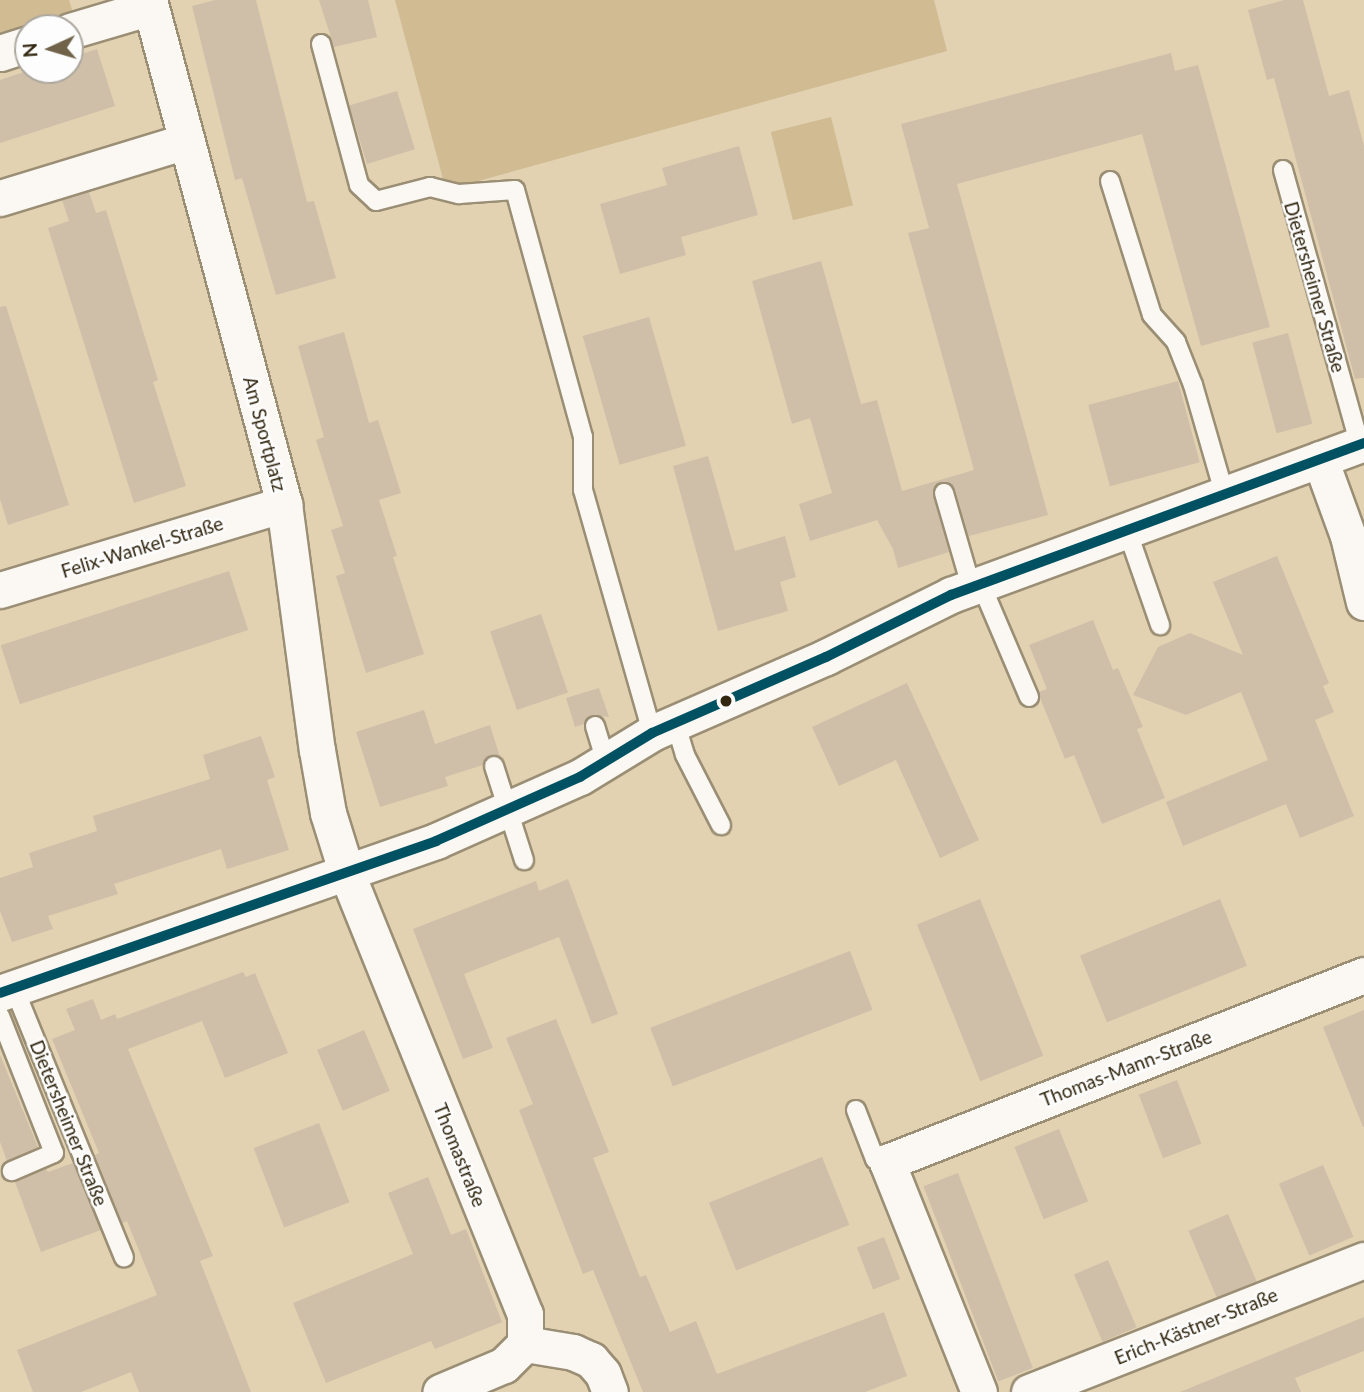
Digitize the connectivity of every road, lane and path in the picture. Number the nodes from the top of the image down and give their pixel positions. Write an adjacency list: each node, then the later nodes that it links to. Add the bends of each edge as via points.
1 (150, 4): 2 (street); 4 (street, Am Sportplatz)
2 (84, 27)
3 (321, 44): 20 (lane, via 359,185 376,201 430,187 459,194 515,190 583,438 583,490)
4 (187, 141): 7 (street); 12 (street, Am Sportplatz)
5 (1283, 170): 8 (lane, Dietersheimer Straße)
6 (1110, 181): 11 (lane, via 1152,315 1176,342 1193,385)
7 (0, 198)
8 (1362, 444): 9 (street, Dietersheimer Straße)
9 (1320, 459): 11 (street, Dietersheimer Straße); 16 (street, via 1348,537)
10 (944, 493): 14 (lane)
11 (1225, 496): 13 (street, Dietersheimer Straße)
12 (284, 504): 15 (street, Felix-Wankel-Straße); 26 (street, Am Sportplatz, via 317,750 328,813)
13 (1127, 530): 14 (street, Dietersheimer Straße); 17 (lane)
14 (976, 584): 18 (lane); 20 (street, Dietersheimer Straße, via 826,657)
15 (0, 590)
16 (1364, 602)
17 (1160, 625)
18 (1029, 698)
19 (595, 726): 21 (lane)
20 (663, 728): 21 (street, Dietersheimer Straße); 24 (lane, via 685,755)
21 (606, 761): 23 (street, Dietersheimer Straße)
22 (494, 766): 23 (lane)
23 (507, 808): 25 (lane); 26 (street, Dietersheimer Straße)
24 (721, 825)
25 (523, 860)
26 (347, 874): 28 (street, Dietersheimer Straße); 34 (street, Thomastraße, via 524,1314)
27 (1364, 975): 30 (street, Thomas-Mann-Straße)
28 (5, 999): 31 (lane, via 54,1153); 32 (lane, Dietersheimer Straße)
29 (856, 1110): 30 (lane, via 875,1159)
30 (887, 1162): 37 (street)
31 (12, 1171)
32 (124, 1257)
33 (1364, 1260): 38 (street, Erich-Kästner-Straße)
34 (525, 1344): 35 (street, via 505,1365); 36 (street, via 573,1352 591,1360)
35 (440, 1392)
36 (610, 1392)
37 (979, 1392)
38 (1029, 1392)

